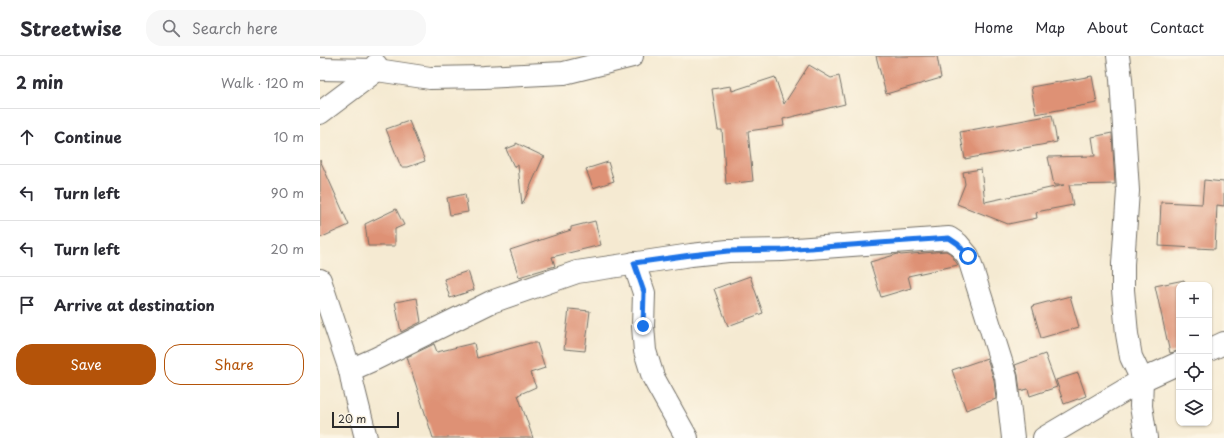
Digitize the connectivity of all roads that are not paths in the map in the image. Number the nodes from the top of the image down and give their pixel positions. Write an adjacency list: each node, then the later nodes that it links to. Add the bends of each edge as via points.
1 (632, 56): 3 (street, via 564,73 484,78 430,78)
2 (1118, 56): 12 (street, via 1128,191 1123,264 1125,312 1131,358)
3 (375, 63): 4 (street); 5 (street)
4 (320, 69)
5 (320, 113)
6 (634, 263): 11 (street, via 577,272 491,302); 14 (street, via 644,292 645,351 653,377); 15 (street, via 728,251 782,250 949,238 968,256 1006,376)
7 (320, 280): 11 (street)
8 (1224, 343): 9 (street)
9 (1212, 349)
10 (1176, 364): 12 (street)
11 (350, 370): 13 (street)
12 (1142, 380): 16 (street); 17 (street, via 1141,406)
13 (366, 438)
14 (687, 438)
15 (1013, 438)
16 (1044, 438)
17 (1146, 438)

